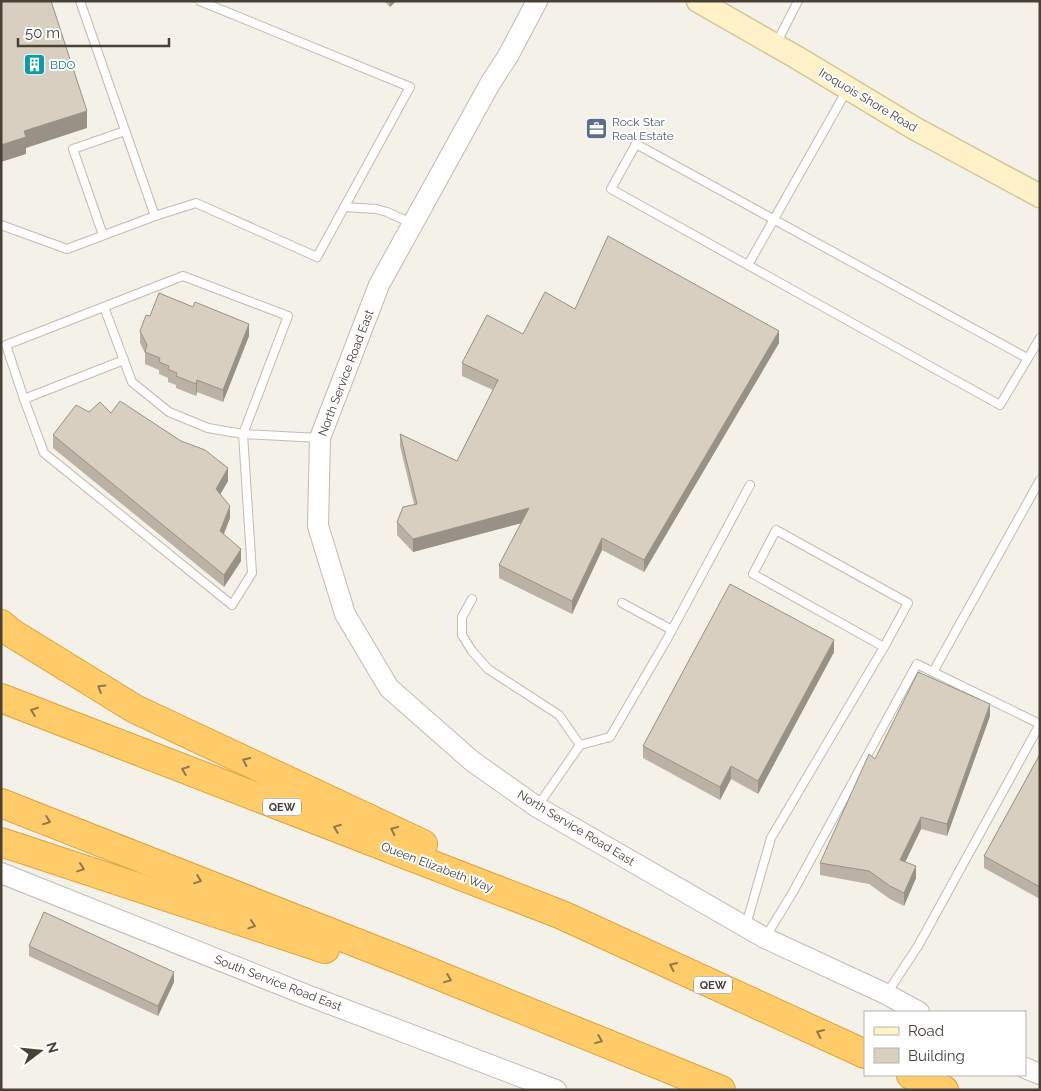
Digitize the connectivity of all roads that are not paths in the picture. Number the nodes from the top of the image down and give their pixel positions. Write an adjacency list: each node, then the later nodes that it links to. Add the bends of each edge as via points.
1 (80, 1): 8 (lane)
2 (200, 1): 10 (lane, via 410,87)
3 (538, 1): 13 (street, North Service Road East)
4 (698, 1): 6 (main road, Iroquois Shore Road)
5 (799, 2): 6 (lane)
6 (776, 45): 7 (main road, Iroquois Shore Road)
7 (848, 88): 9 (main road, Iroquois Shore Road, via 914,128); 12 (lane)
8 (125, 131): 11 (lane); 15 (lane, via 73,148)
9 (1040, 196)
10 (344, 207): 11 (lane, via 317,257 196,203); 13 (lane, via 376,209)
11 (155, 216): 15 (lane)
12 (774, 219): 16 (lane); 16 (lane, via 636,144 611,189); 19 (lane)
13 (413, 224): 23 (street, North Service Road East, via 379,286)
14 (1, 225): 15 (lane, via 67,249)
15 (102, 235)
16 (748, 265): 19 (lane, via 1000,405)
17 (104, 307): 20 (lane); 21 (lane, via 6,346); 22 (lane, via 184,276 288,316)
18 (1040, 338): 19 (lane)
19 (1027, 358)
20 (124, 360): 21 (lane); 22 (lane, via 132,382 170,412 208,428)
21 (24, 399): 22 (lane, via 44,453 232,605 252,572)
22 (243, 434): 23 (lane)
23 (320, 438): 36 (street, North Service Road East, via 318,526 345,614 390,688 472,761)
24 (1040, 480): 31 (lane)
25 (750, 485): 29 (lane)
26 (472, 599): 34 (lane, via 462,617 462,635 472,651 488,669 559,715)
27 (622, 604): 29 (lane)
28 (1, 624): 39 (highway, one-way to 28, via 462,862 135,709)
29 (672, 630): 34 (lane, via 610,737)
30 (884, 647): 30 (lane, via 753,574 776,530 908,603); 40 (lane, via 771,838)
31 (933, 672): 33 (lane); 41 (lane, via 917,664 798,884)
32 (1, 698): 39 (highway, Queen Elizabeth Way / QEW, one-way to 32)
33 (1040, 724): 43 (lane, via 918,946)
34 (580, 746): 36 (lane)
35 (1, 804): 42 (highway, one-way to 42)
36 (537, 807): 40 (street, North Service Road East)
37 (1, 842): 42 (highway, one-way to 42, via 334,952)
38 (1, 873): 49 (street, South Service Road East)
39 (562, 915): 45 (highway, Queen Elizabeth Way / QEW, one-way to 39)
40 (746, 927): 41 (street, North Service Road East)
41 (765, 938): 43 (street, North Service Road East)
42 (403, 961): 50 (highway, one-way to 50)
43 (886, 994): 44 (street, North Service Road East)
44 (917, 1011)
45 (864, 1054)
46 (1026, 1068): 47 (street)
47 (1040, 1074)
48 (913, 1076): 51 (highway)
49 (556, 1090)
50 (721, 1090)
51 (944, 1090)

